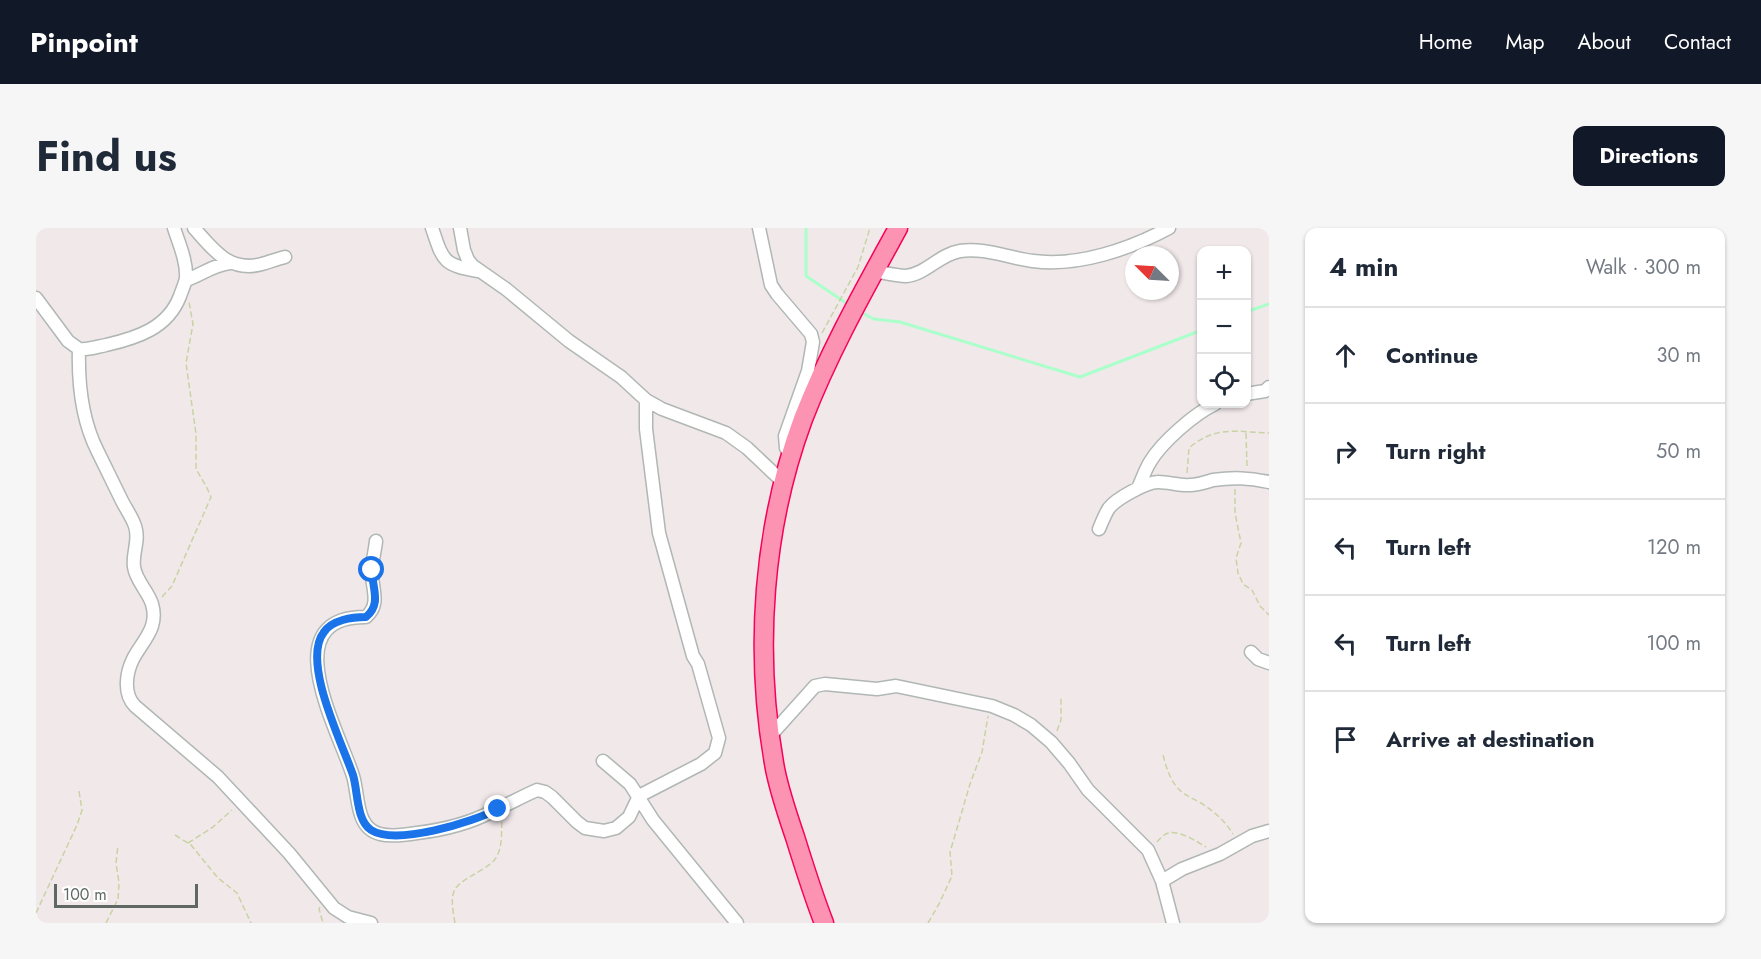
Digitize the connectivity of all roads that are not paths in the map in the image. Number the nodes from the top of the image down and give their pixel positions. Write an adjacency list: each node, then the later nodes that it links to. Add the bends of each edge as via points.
1 (174, 228): 12 (street)
2 (194, 228): 9 (street)
3 (432, 228): 10 (street, via 450,264)
4 (459, 228): 10 (street, via 468,260)
5 (759, 228): 19 (street, via 771,285 811,334 813,342 808,371 785,436)
6 (898, 228): 11 (highway)
7 (1169, 228): 11 (street, via 1123,249 1058,262 961,250 908,276)
8 (285, 257): 9 (street, via 253,265)
9 (230, 263): 12 (street)
10 (479, 271): 17 (street)
11 (874, 271): 19 (highway, via 825,366)
12 (186, 280): 14 (street, via 173,310 159,325 124,340)
13 (36, 298): 14 (street)
14 (79, 349): 32 (street, via 86,421 96,450 134,524 134,567 152,605 152,625 127,678 130,701 218,777 334,908 348,917)
15 (1269, 387): 16 (street)
16 (1251, 393)
17 (646, 400): 20 (street, via 726,433); 29 (street, via 659,533 719,738 715,753 701,764)
18 (1208, 408): 22 (street, via 1192,417 1158,452)
19 (790, 456): 20 (highway)
20 (783, 482): 27 (highway, via 769,561 763,653)
21 (1269, 483): 22 (street, via 1234,477 1189,486 1152,482)
22 (1138, 488): 23 (street, via 1115,501)
23 (1099, 529)
24 (376, 541): 29 (street, via 373,608 366,617 329,627 319,639 317,649 326,702 353,777 357,803 369,829 379,834 428,832 473,820 537,790 552,797 585,828 604,831 616,828 628,817)
25 (1251, 652): 26 (street)
26 (1269, 663)
27 (771, 735): 31 (street, via 815,686 825,684 896,686 992,706 1014,715 1051,742 1088,790 1148,850); 34 (highway, via 774,764 788,816)
28 (603, 761): 29 (street)
29 (639, 796): 33 (street, via 653,820)
30 (1269, 831): 31 (street)
31 (1162, 880): 35 (street)
32 (371, 923)
33 (737, 923)
34 (824, 923)
35 (1173, 923)

